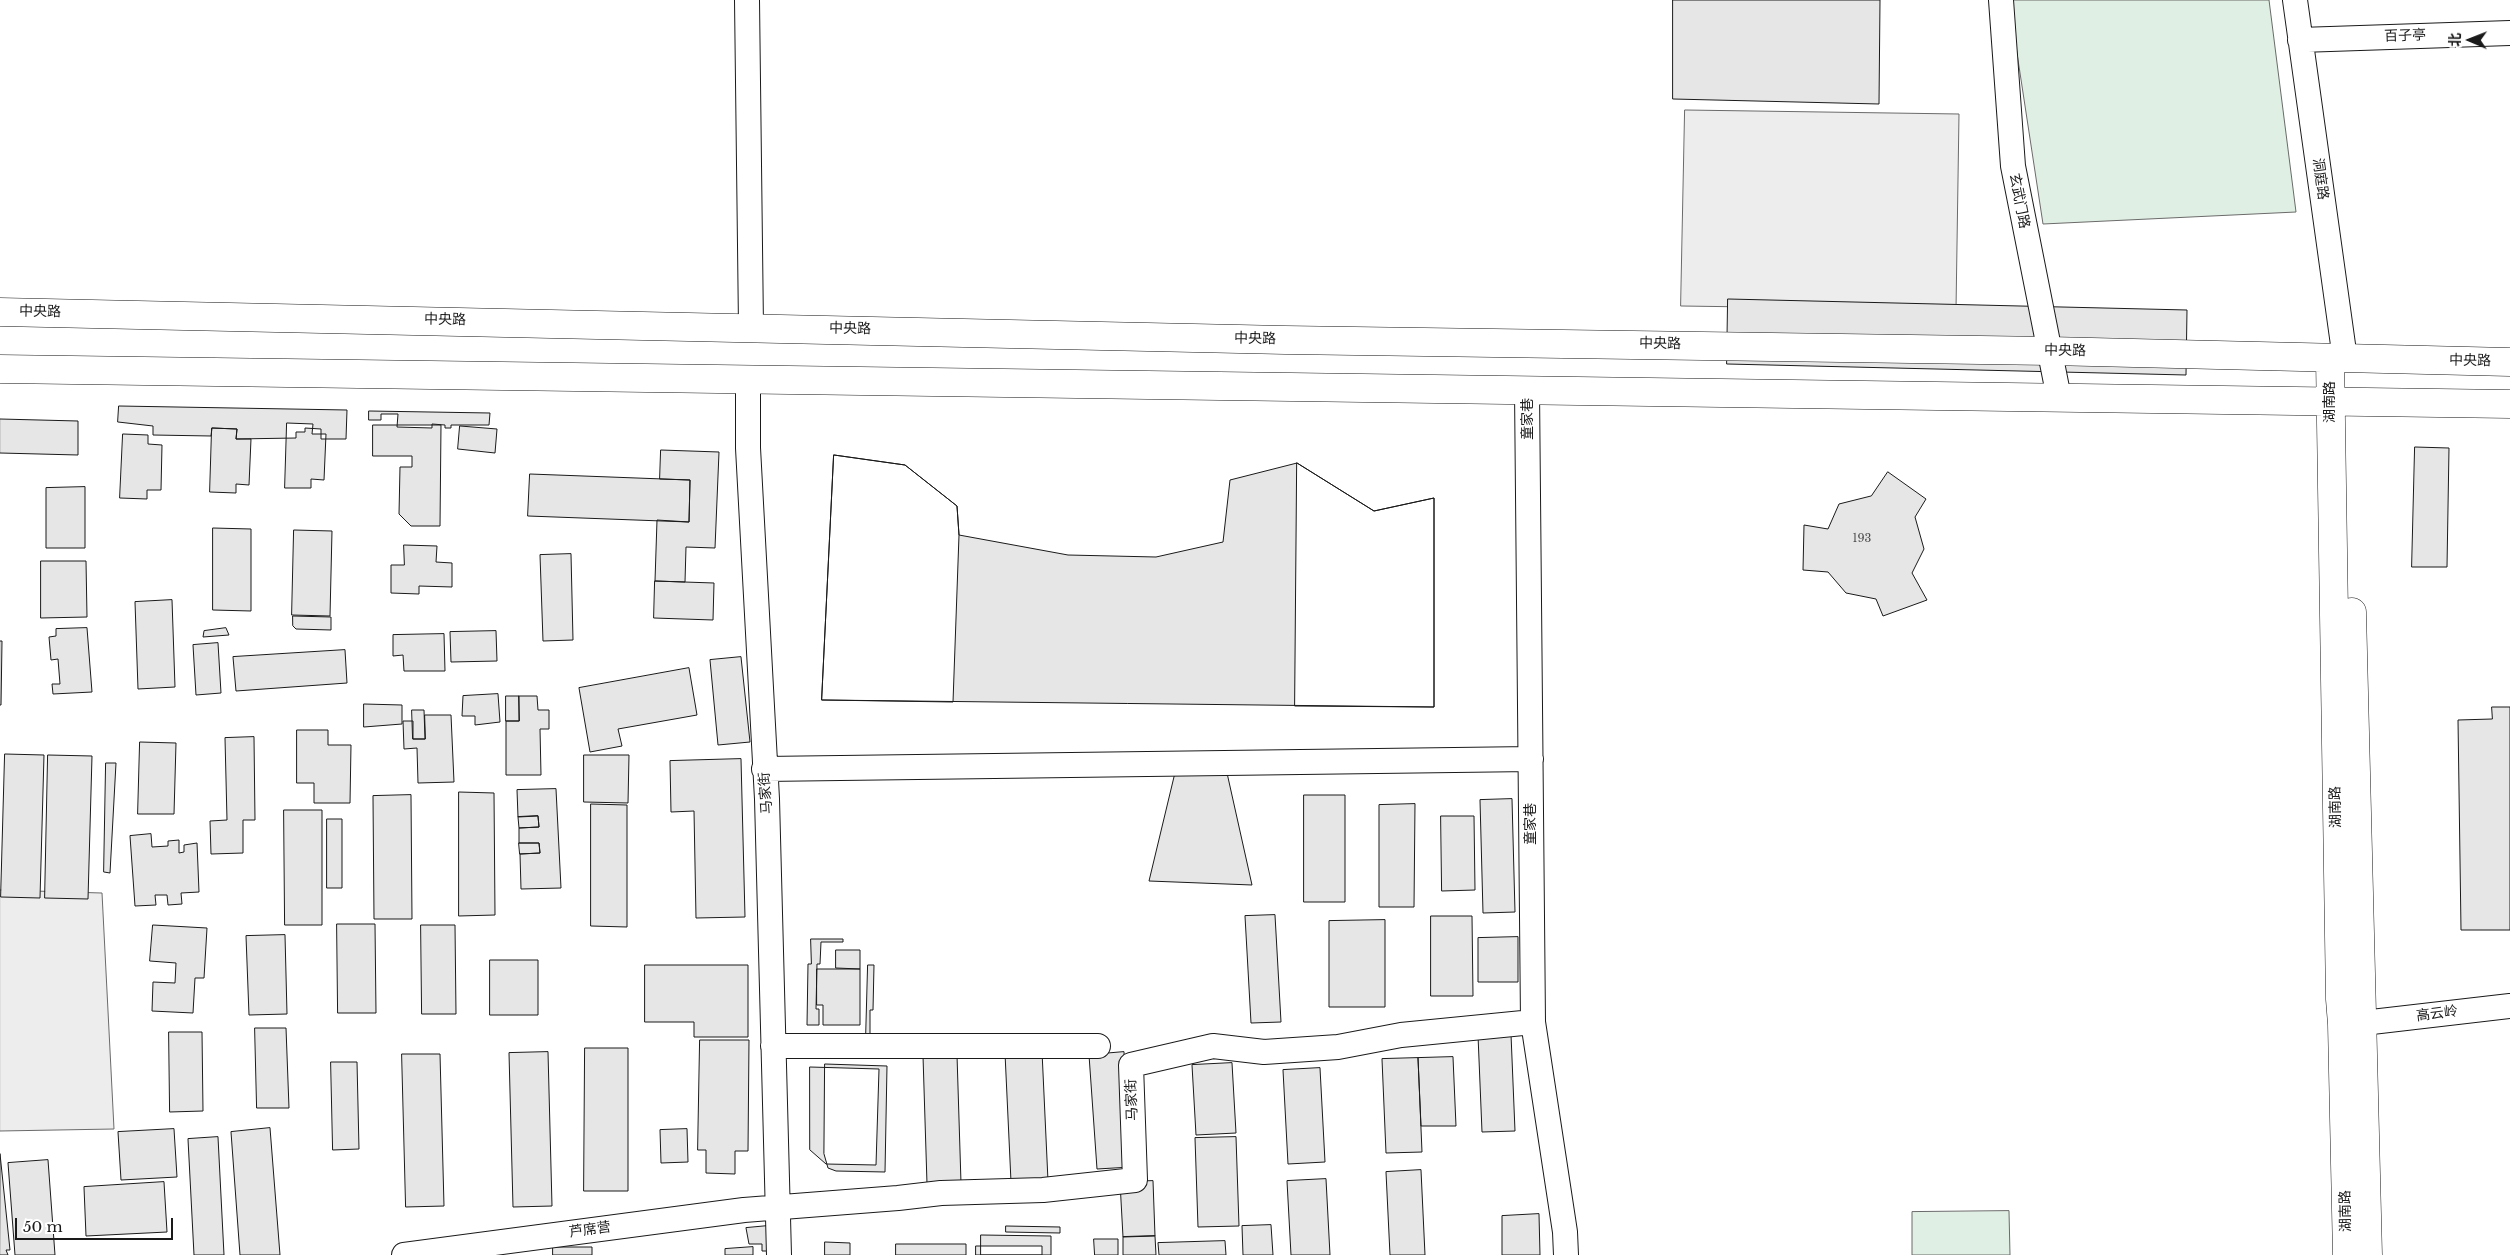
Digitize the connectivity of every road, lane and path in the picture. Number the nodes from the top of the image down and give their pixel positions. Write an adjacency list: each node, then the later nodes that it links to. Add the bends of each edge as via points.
1 (747, 0): 7 (street)
2 (2001, 0): 8 (street, 玄武门路, via 2013,166)
3 (2294, 0): 5 (street, 洞庭路)
4 (2510, 33): 5 (street, 百子亭)
5 (2300, 40): 9 (street, 洞庭路)
6 (0, 312): 7 (main road, 中央路)
7 (751, 327): 8 (main road, 中央路, via 1285,340)
8 (2050, 351): 9 (main road, 中央路); 14 (street, 玄武门路)
9 (2338, 358): 10 (main road, 中央路); 15 (main road, 湖南路)
10 (2510, 362)
11 (0, 368): 12 (main road)
12 (748, 380): 13 (main road); 18 (street, 马家街, via 748,448)
13 (1528, 390): 14 (main road); 17 (street, 童家巷)
14 (2060, 398): 15 (main road)
15 (2339, 402): 16 (main road); 21 (main road, 湖南路); 28 (main road, 湖南路, via 2340,999)
16 (2510, 404)
17 (1531, 758): 18 (street); 20 (street, 童家巷)
18 (764, 769): 22 (street, 马家街)
19 (2510, 1006): 21 (street, 高云岭)
20 (1532, 1022): 24 (street, 马家街, via 1401,1035 1338,1047 1264,1052 1213,1046 1131,1065 1135,1180 1044,1190 941,1193); 27 (street, 童家巷)
21 (2363, 1023): 29 (main road, 湖南路)
22 (773, 1046): 23 (street); 24 (street, 马家街)
23 (1098, 1046)
24 (777, 1207): 25 (street, 芦席营); 26 (street, 马家街)
25 (404, 1255)
26 (779, 1255)
27 (1566, 1255)
28 (2347, 1255)
29 (2368, 1255)

